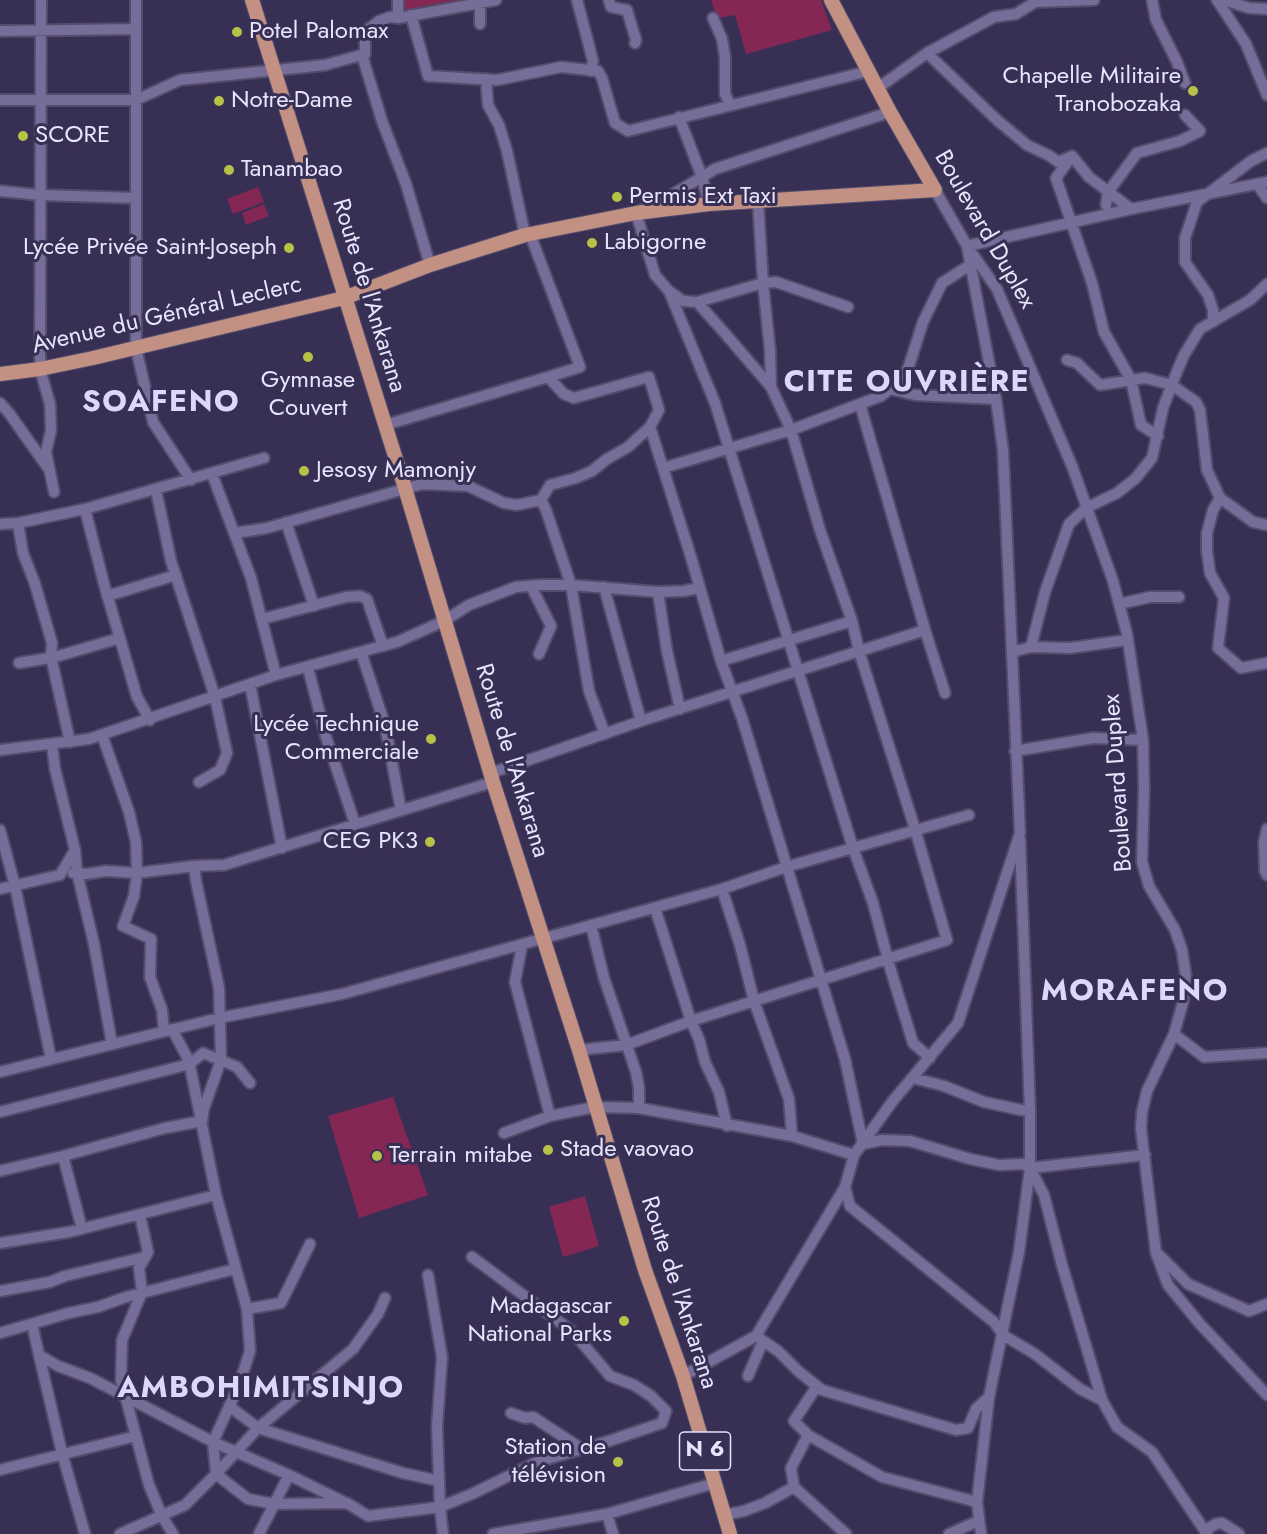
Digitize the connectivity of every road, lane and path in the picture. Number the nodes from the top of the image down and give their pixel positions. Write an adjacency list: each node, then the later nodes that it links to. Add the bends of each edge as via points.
1 (41, 0): 22 (street)
2 (136, 0): 21 (street)
3 (252, 0): 27 (main road, Route de l'Ankarana / N 6)
4 (398, 0): 18 (street)
5 (496, 0): 14 (street)
6 (577, 0): 28 (street, via 593,61)
7 (609, 0): 24 (street, via 611,7 627,10)
8 (831, 0): 29 (main road, Boulevard Duplex)
9 (1019, 0): 16 (street)
10 (1094, 0): 16 (street, via 1035,2)
11 (1152, 0): 31 (street, via 1156,20)
12 (1217, 0): 33 (street, via 1246,44)
13 (1224, 0): 15 (street)
14 (480, 3): 17 (street); 20 (street)
15 (1267, 9)
16 (1016, 14): 25 (street, via 994,17)
17 (411, 15): 18 (street); 30 (street, via 428,76)
18 (398, 18): 26 (street, via 380,21 364,32)
19 (713, 18): 37 (street, via 722,39 725,94)
20 (480, 24)
21 (136, 29): 22 (street); 36 (street)
22 (41, 30): 23 (street); 34 (street)
23 (0, 31)
24 (635, 43)
25 (927, 53): 32 (street); 42 (street, via 1028,145 1058,162)
26 (362, 55): 27 (street, via 325,65); 60 (street)
27 (275, 71): 36 (street, via 180,80); 65 (main road, Route de l'Ankarana / N 6)
28 (591, 71): 30 (street, via 561,67 501,80); 40 (street, via 598,71 602,78 615,123 628,131)
29 (869, 71): 32 (main road, Boulevard Duplex); 37 (street)
30 (486, 79): 58 (street, via 488,105 507,151)
31 (1185, 83)
32 (878, 88): 38 (main road, Boulevard Duplex)
33 (1267, 95)
34 (41, 99): 35 (street); 36 (street); 49 (street)
35 (0, 100)
36 (136, 100): 50 (street)
37 (730, 104): 40 (street)
38 (890, 112): 43 (street, via 715,169); 45 (main road, Boulevard Duplex)
39 (1185, 115): 47 (street, via 1200,131 1137,153)
40 (679, 117): 43 (street)
41 (1267, 153): 48 (street)
42 (1072, 156): 47 (street); 57 (street, via 1056,178)
43 (702, 177): 53 (street); 56 (street)
44 (1262, 183): 48 (street); 51 (street)
45 (936, 190): 52 (main road, Avenue du Général Leclerc); 59 (street, Boulevard Duplex)
46 (0, 191): 49 (street)
47 (1108, 192): 54 (street); 55 (street)
48 (1207, 193): 55 (street); 68 (street, via 1197,202 1185,238 1185,262 1208,295)
49 (40, 195): 50 (street); 71 (street)
50 (136, 198): 69 (street)
51 (1267, 198)
52 (758, 201): 53 (main road, Avenue du Général Leclerc); 62 (street)
53 (709, 204): 56 (main road, Avenue du Général Leclerc)
54 (1106, 205)
55 (1131, 209): 57 (street)
56 (636, 213): 58 (main road, Avenue du Général Leclerc); 64 (street, via 655,275)
57 (1071, 223): 59 (street); 74 (street, via 1104,332)
58 (528, 235): 60 (main road, Avenue du Général Leclerc); 73 (street, via 580,367)
59 (968, 246): 61 (street); 96 (street, Boulevard Duplex, via 997,289)
60 (430, 265): 65 (main road, Avenue du Général Leclerc)
61 (970, 265): 77 (street, via 942,283 908,369); 78 (street)
62 (763, 283): 66 (street); 67 (street, via 783,284); 76 (street)
63 (1267, 284): 68 (street, via 1250,300)
64 (669, 291): 66 (street, via 683,301); 85 (street)
65 (344, 298): 69 (main road, Avenue du Général Leclerc); 81 (main road, Route de l'Ankarana / N 6)
66 (696, 302): 76 (street)
67 (848, 306)
68 (1213, 322): 75 (street, via 1200,329 1184,354)
69 (136, 348): 71 (main road, Avenue du Général Leclerc); 90 (street, via 153,422)
70 (1067, 360): 74 (street, via 1077,363 1100,385)
71 (40, 369): 72 (main road, Avenue du Général Leclerc); 87 (street, via 50,404)
72 (0, 374)
73 (548, 377): 81 (street); 82 (street, via 564,394 574,398 649,377 659,410)
74 (1131, 380): 75 (street, via 1145,378); 84 (street, via 1141,425)
75 (1172, 385): 84 (street); 94 (street, via 1196,402 1200,410 1207,470)
76 (771, 387): 83 (street)
77 (890, 389): 78 (street, via 915,395); 80 (street)
78 (996, 399): 124 (street, via 1003,450)
79 (0, 403): 87 (street)
80 (860, 404): 83 (street); 116 (street)
81 (385, 425): 91 (main road, Route de l'Ankarana / N 6)
82 (650, 427): 88 (street); 95 (street, via 592,471 549,484)
83 (791, 430): 85 (street); 115 (street)
84 (1158, 436): 96 (street, via 1152,458 1135,479)
85 (730, 448): 88 (street); 118 (street)
86 (264, 458): 89 (street)
87 (48, 468): 93 (street)
88 (663, 468): 107 (street)
89 (212, 474): 90 (street); 102 (street)
90 (191, 480): 92 (street)
91 (405, 488): 95 (street, via 422,484 468,486 504,503 518,505); 98 (street); 114 (main road, Route de l'Ankarana / N 6)
92 (156, 490): 97 (street); 103 (street)
93 (54, 492)
94 (1220, 498): 101 (street, via 1253,522); 129 (street, via 1207,533 1210,573 1224,598 1218,648 1241,668)
95 (541, 500): 104 (street)
96 (1086, 508): 111 (street, Boulevard Duplex); 121 (street, via 1069,524 1063,538)
97 (86, 509): 99 (street); 109 (street)
98 (286, 522): 102 (street); 112 (street)
99 (18, 523): 100 (street); 126 (street, via 23,553 52,643)
100 (0, 524)
101 (1267, 525)
102 (234, 533): 113 (street)
103 (176, 575): 109 (street); 136 (street)
104 (571, 585): 105 (street); 106 (street); 140 (street, via 589,691)
105 (531, 586): 114 (street, via 516,587 469,604); 125 (street, via 551,626)
106 (603, 587): 108 (street); 139 (street)
107 (700, 588): 108 (street); 127 (street)
108 (657, 592): 137 (street)
109 (107, 596): 117 (street)
110 (1179, 597): 111 (street, via 1150,597)
111 (1119, 604): 119 (street, Boulevard Duplex)
112 (314, 606): 113 (street); 120 (street, via 346,597 367,599)
113 (262, 619): 132 (street)
114 (444, 621): 120 (street); 147 (main road, Route de l'Ankarana / N 6)
115 (852, 621): 118 (street); 122 (street)
116 (925, 630): 122 (street); 135 (street)
117 (120, 638): 126 (street); 138 (street, via 137,697)
118 (788, 640): 127 (street); 131 (street)
119 (1127, 640): 121 (street, via 1070,648); 142 (street, Boulevard Duplex)
120 (382, 646): 123 (street)
121 (1030, 647): 124 (street)
122 (859, 651): 131 (street); 152 (street)
123 (361, 652): 130 (street); 149 (street, via 385,726)
124 (1012, 652): 146 (street)
125 (539, 654)
126 (51, 657): 128 (street); 143 (street)
127 (721, 661): 134 (street)
128 (19, 663)
129 (1267, 663)
130 (308, 668): 132 (street); 151 (street)
131 (799, 671): 134 (street); 157 (street)
132 (276, 675): 133 (street)
133 (250, 684): 136 (street); 156 (street)
134 (733, 692): 137 (street); 160 (street)
135 (945, 693)
136 (214, 697): 138 (street); 148 (street, via 227,753 220,770)
137 (680, 708): 139 (street)
138 (150, 720): 141 (street)
139 (641, 721): 140 (street)
140 (605, 734): 147 (street)
141 (102, 735): 143 (street); 162 (street, via 129,812 136,842)
142 (1143, 740): 146 (street, via 1093,738); 178 (street, Boulevard Duplex, via 1142,862 1149,886 1176,930 1186,977)
143 (70, 742): 144 (street)
144 (52, 744): 145 (street); 158 (street)
145 (0, 750)
146 (1015, 751): 155 (street)
147 (492, 778): 149 (street); 170 (main road, Route de l'Ankarana / N 6)
148 (200, 782)
149 (401, 810): 151 (street)
150 (969, 815): 152 (street)
151 (354, 824): 156 (street)
152 (915, 829): 157 (street); 172 (street, via 947,940)
153 (1267, 829): 164 (street)
154 (0, 830): 165 (street)
155 (1020, 833): 183 (street, via 958,1023); 192 (street)
156 (282, 848): 159 (street, via 224,865)
157 (853, 848): 160 (street); 172 (street)
158 (75, 850): 161 (street); 163 (street)
159 (194, 866): 162 (street); 175 (street, via 219,988)
160 (786, 867): 167 (street); 173 (street)
161 (77, 872): 162 (street); 163 (street); 179 (street)
162 (137, 873): 177 (street, via 123,926 151,939 150,977)
163 (60, 875): 165 (street)
164 (1267, 875)
165 (15, 886): 166 (street); 184 (street)
166 (0, 889)
167 (722, 889): 168 (street); 174 (street)
168 (655, 908): 169 (street); 176 (street)
169 (591, 925): 170 (street); 180 (street)
170 (544, 939): 171 (street); 181 (main road, Route de l'Ankarana / N 6)
171 (522, 945): 175 (street, via 342,994); 194 (street, via 515,982)
172 (888, 959): 173 (street); 183 (street, via 913,1042)
173 (821, 980): 174 (street); 199 (street, via 845,1059)
174 (754, 1001): 176 (street); 198 (street, via 789,1099)
175 (219, 1018): 177 (street); 185 (street)
176 (691, 1021): 180 (street); 196 (street, via 719,1092)
177 (168, 1030): 179 (street); 186 (street)
178 (1174, 1034): 182 (street, via 1204,1057); 201 (street, Boulevard Duplex, via 1147,1091 1141,1129)
179 (112, 1044): 184 (street)
180 (626, 1045): 181 (street); 191 (street, via 639,1088)
181 (579, 1050): 190 (main road, Route de l'Ankarana / N 6)
182 (1267, 1053)
183 (930, 1058): 188 (street)
184 (51, 1059): 187 (street)
185 (221, 1060): 186 (street, via 203,1053); 189 (street, via 237,1067); 195 (street)
186 (190, 1064): 193 (street); 195 (street)
187 (0, 1072)
188 (913, 1078): 192 (street, via 984,1102); 199 (street)
189 (250, 1083)
190 (595, 1107): 191 (street); 194 (street); 226 (main road, Route de l'Ankarana / N 6, via 645,1270)
191 (639, 1108): 196 (street)
192 (1030, 1111): 203 (street)
193 (0, 1112)
194 (550, 1116): 197 (street)
195 (202, 1121): 202 (street); 206 (street)
196 (727, 1126): 198 (street)
197 (504, 1133)
198 (792, 1136): 200 (street)
199 (863, 1144): 200 (street); 203 (street, via 910,1141 970,1159 999,1165 1024,1164)
200 (854, 1155): 205 (street)
201 (1145, 1155): 203 (street); 211 (street, Boulevard Duplex)
202 (63, 1156): 204 (street); 208 (street)
203 (1030, 1168): 223 (street); 232 (street, via 1044,1195)
204 (0, 1171)
205 (845, 1187): 223 (street, via 850,1206 994,1322); 224 (street)
206 (216, 1196): 207 (street); 214 (street)
207 (140, 1215): 208 (street); 212 (street, via 148,1252)
208 (82, 1229): 209 (street)
209 (0, 1243)
210 (310, 1244): 220 (street, via 281,1303)
211 (1156, 1253): 219 (street, via 1188,1284 1249,1311); 229 (street, Boulevard Duplex, via 1174,1293)
212 (145, 1257): 216 (street); 217 (street, via 139,1268)
213 (472, 1257): 239 (street, via 573,1332 609,1376 634,1385 666,1411 662,1423)
214 (235, 1269): 217 (street); 220 (street)
215 (428, 1275): 245 (street, via 442,1357 437,1426)
216 (0, 1291)
217 (142, 1292): 221 (street); 230 (street, via 122,1340 121,1380)
218 (385, 1298): 235 (street, via 353,1349)
219 (1267, 1304)
220 (247, 1309): 233 (street, via 250,1351)
221 (32, 1324): 222 (street); 225 (street)
222 (0, 1334)
223 (1003, 1335): 231 (street); 232 (street)
224 (759, 1339): 226 (street); 227 (street); 228 (street)
225 (39, 1355): 230 (street); 241 (street)
226 (683, 1376): 246 (main road, Route de l'Ankarana / N 6)
227 (748, 1376)
228 (817, 1386): 231 (street, via 844,1398 956,1430 968,1428 976,1409); 236 (street, via 795,1421)
229 (1267, 1395)
230 (126, 1396): 237 (street); 238 (street)
231 (989, 1397): 248 (street)
232 (1102, 1400): 257 (street, via 1117,1427 1152,1452)
233 (229, 1406): 235 (street); 238 (street)
234 (511, 1413): 239 (street, via 533,1417)
235 (258, 1428): 240 (street); 245 (street)
236 (808, 1435): 247 (street, via 791,1468); 248 (street, via 882,1477)
237 (136, 1436): 241 (street); 254 (street)
238 (213, 1442): 240 (street); 243 (street)
239 (582, 1449): 251 (street, via 537,1462)
240 (236, 1453): 243 (street); 244 (street)
241 (62, 1454): 242 (street); 258 (street)
242 (0, 1470)
243 (216, 1474): 250 (street, via 248,1499); 254 (street, via 185,1505)
244 (289, 1475): 249 (street); 250 (street)
245 (439, 1481): 251 (street)
246 (715, 1483): 252 (street); 253 (main road, Route de l'Ankarana / N 6)
247 (794, 1487): 253 (street, via 765,1503); 266 (street)
248 (977, 1502): 255 (street)
249 (347, 1503): 250 (street); 251 (street, via 368,1516)
250 (274, 1504): 261 (street)
251 (440, 1507): 262 (street)
252 (607, 1514): 256 (street); 264 (street)
253 (724, 1515): 265 (main road, Route de l'Ankarana / N 6)
254 (162, 1516): 259 (street); 260 (street)
255 (978, 1521): 267 (street); 268 (street)
256 (512, 1532): 263 (street)
257 (1206, 1532): 269 (street, via 1222,1523)
258 (85, 1534)
259 (120, 1534)
260 (173, 1534)
261 (259, 1534)
262 (443, 1534)
263 (493, 1534)
264 (613, 1534)
265 (730, 1534)
266 (846, 1534)
267 (949, 1534)
268 (981, 1534)
269 (1239, 1534)

